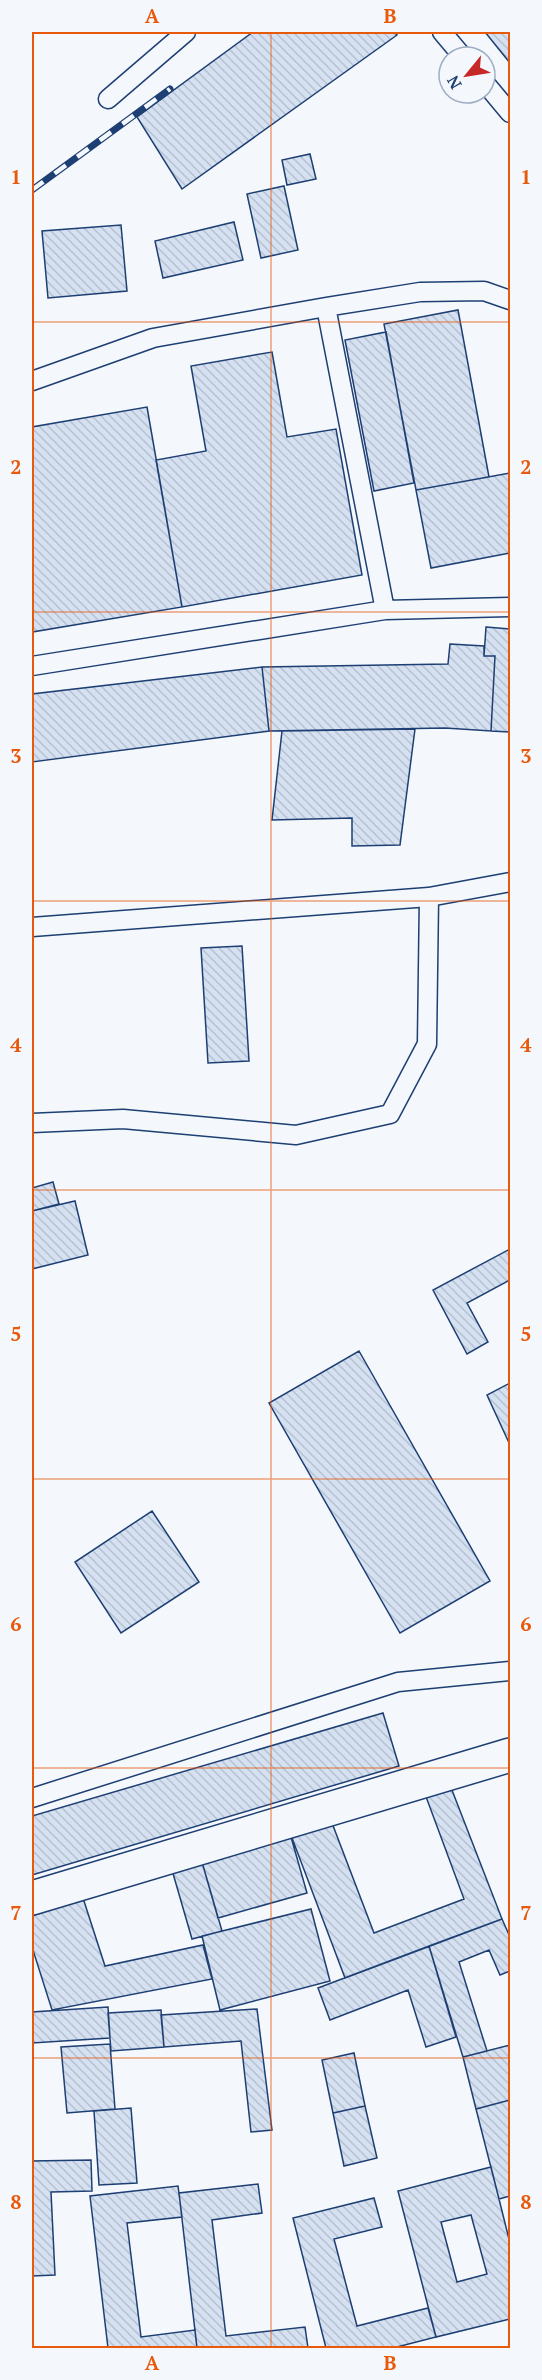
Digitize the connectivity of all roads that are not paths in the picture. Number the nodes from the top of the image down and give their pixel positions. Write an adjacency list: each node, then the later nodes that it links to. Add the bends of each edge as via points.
1 (186, 32): 5 (lane)
2 (442, 32): 3 (lane)
3 (453, 45)
4 (497, 97): 6 (lane)
5 (108, 99)
6 (510, 113)
7 (510, 300): 8 (lane, via 484,291 420,292)
8 (326, 307): 9 (lane, via 153,338); 11 (lane)
9 (32, 381)
10 (510, 607): 11 (lane)
11 (385, 610): 12 (lane)
12 (32, 666)
13 (510, 882): 14 (lane)
14 (429, 897): 15 (lane); 16 (lane, via 427,1044 390,1114 296,1135 123,1119)
15 (32, 927)
16 (32, 1123)
17 (510, 1671): 19 (lane, via 398,1682)
18 (510, 1755): 20 (street)
19 (32, 1798)
20 (32, 1898)

